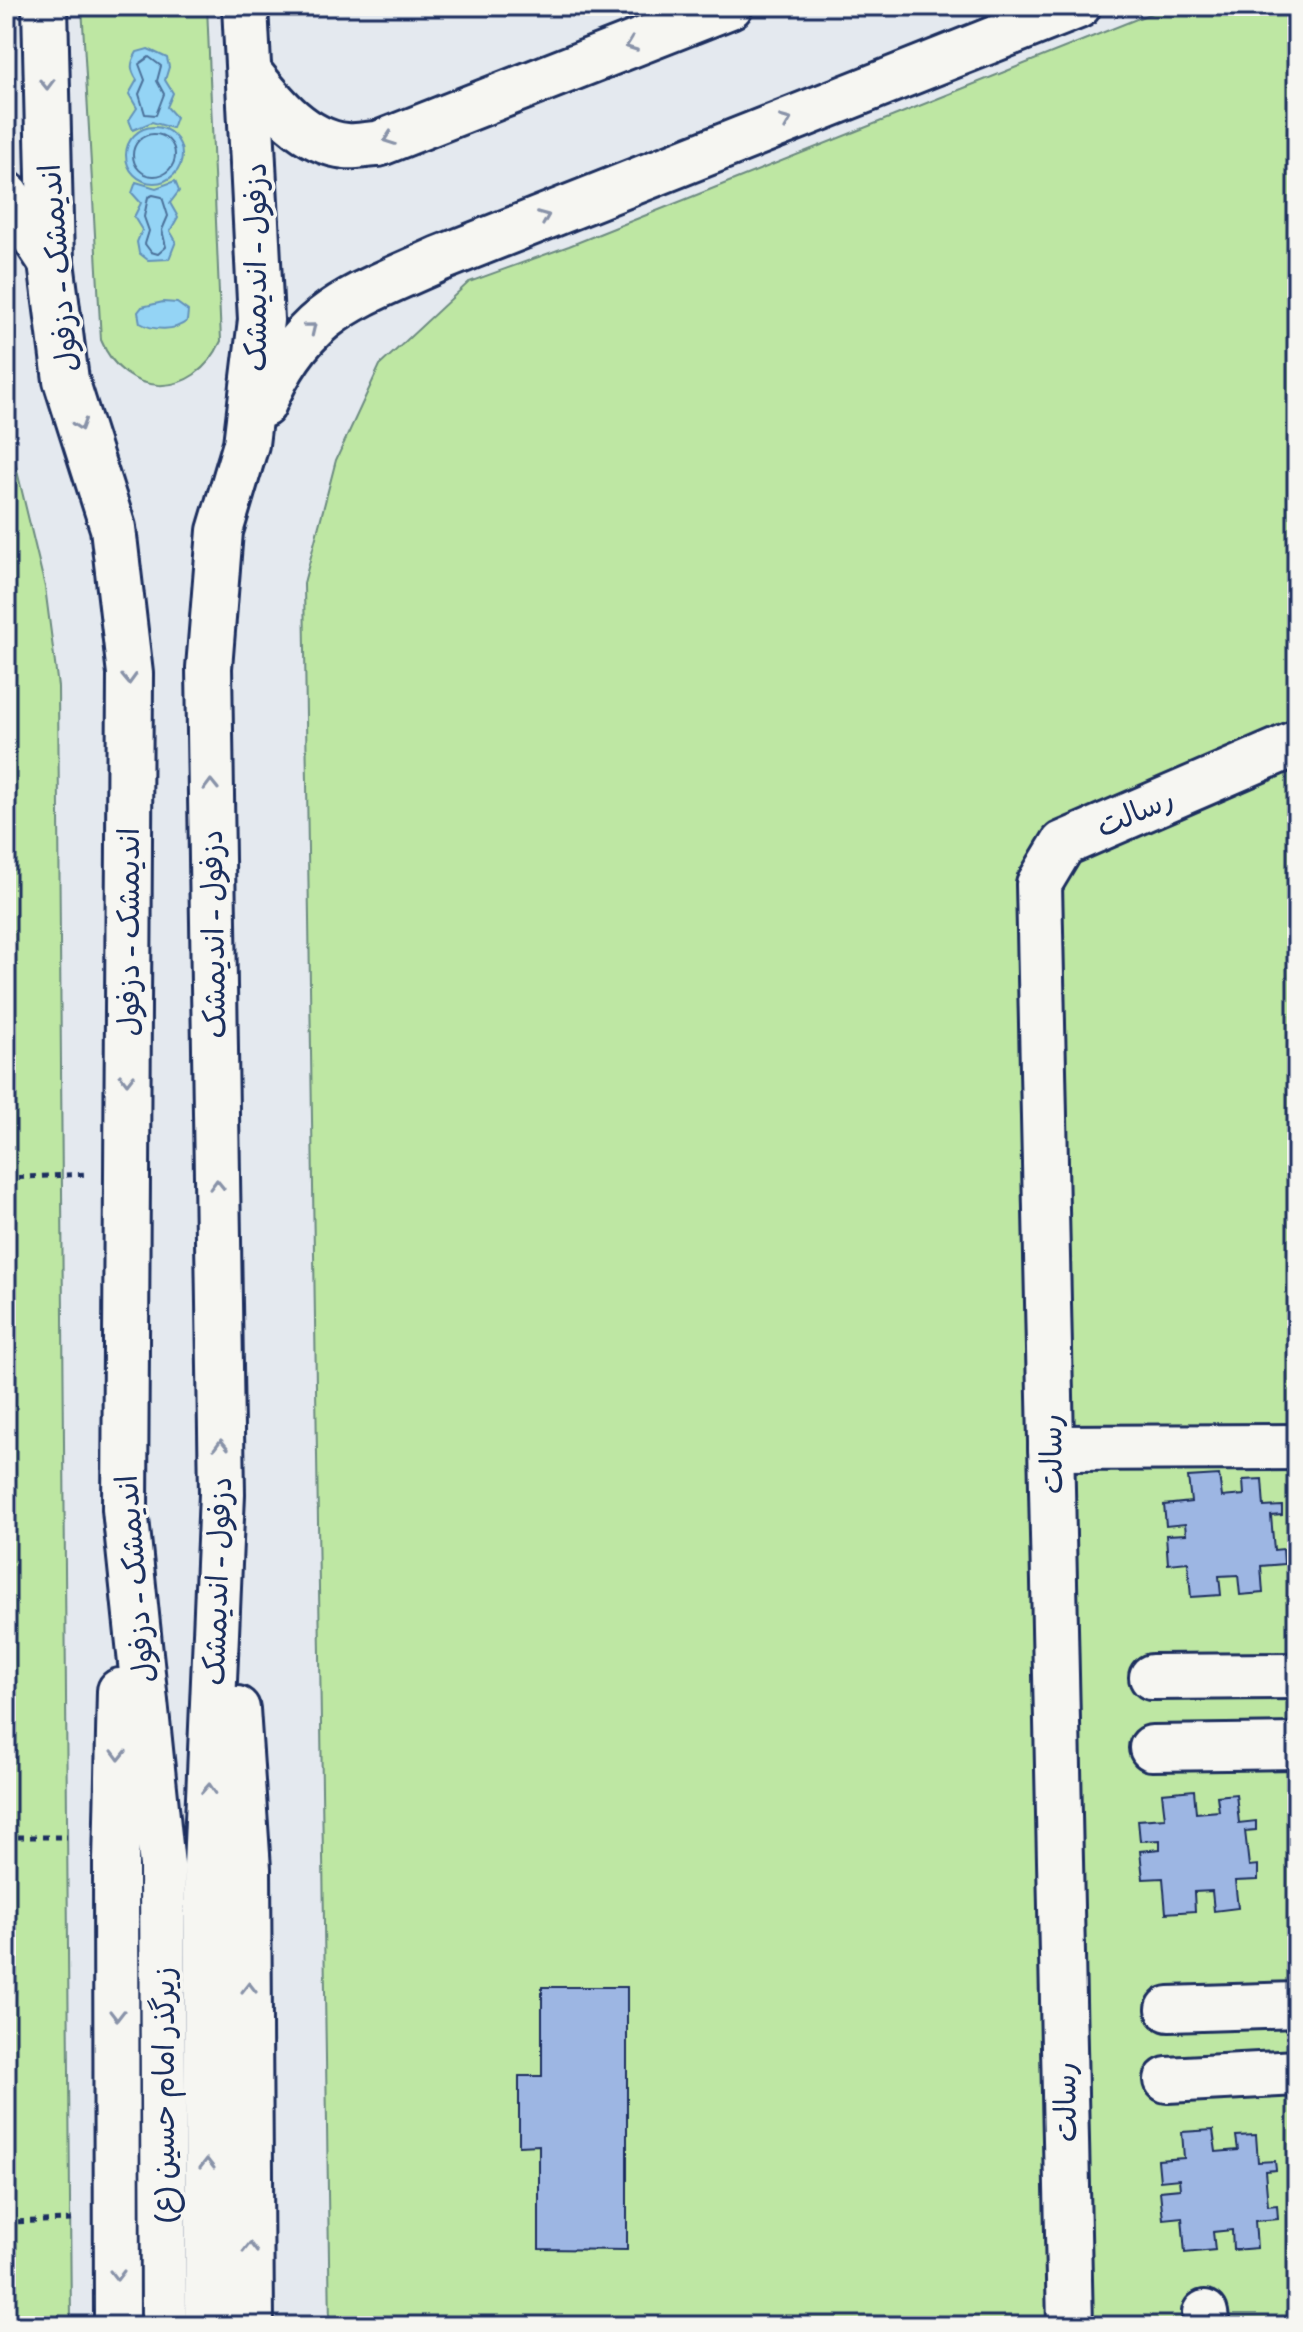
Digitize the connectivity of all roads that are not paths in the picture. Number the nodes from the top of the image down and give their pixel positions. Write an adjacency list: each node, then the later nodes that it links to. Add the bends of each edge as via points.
1 (45, 6): 7 (main road, اندیمشک - دزفول, one-way to 7)
2 (245, 6): 5 (main road, دزفول - اندیمشک)
3 (730, 6): 5 (main road, one-way to 5, via 378,144 344,146 313,134 282,113)
4 (1078, 6): 8 (main road, one-way to 4, via 277,371 300,337 344,302 439,259)
5 (250, 74): 8 (main road, دزفول - اندیمشک, via 261,320)
6 (6, 194): 7 (main road)
7 (51, 262): 13 (main road, اندیمشک - دزفول, one-way to 13, via 66,380 113,528 130,674)
8 (246, 444): 12 (main road, دزفول - اندیمشک, one-way to 8, via 209,668 220,531)
9 (1297, 743): 11 (main road, رسالت, via 1063,844 1039,884)
10 (1297, 1447): 11 (main road)
11 (1051, 1448): 28 (main road, رسالت)
12 (222, 1494): 19 (main road, دزفول - اندیمشک, one-way to 12); 27 (main road, one-way to 12, via 248,1869)
13 (125, 1509): 18 (main road, اندیمشک - دزفول); 24 (main road, one-way to 24, via 116,1863)
14 (1297, 1676): 15 (main road)
15 (1152, 1677)
16 (1297, 1746): 17 (main road)
17 (1152, 1748)
18 (162, 1865): 25 (main road, زیرگذر امام حسین (ع))
19 (206, 1867): 26 (main road, زیرگذر امام حسین (ع), one-way to 19)
20 (1297, 2005): 21 (main road)
21 (1169, 2009)
22 (1297, 2073): 23 (main road)
23 (1167, 2080)
24 (117, 2326)
25 (164, 2326)
26 (208, 2326)
27 (251, 2326)
28 (1070, 2326)

